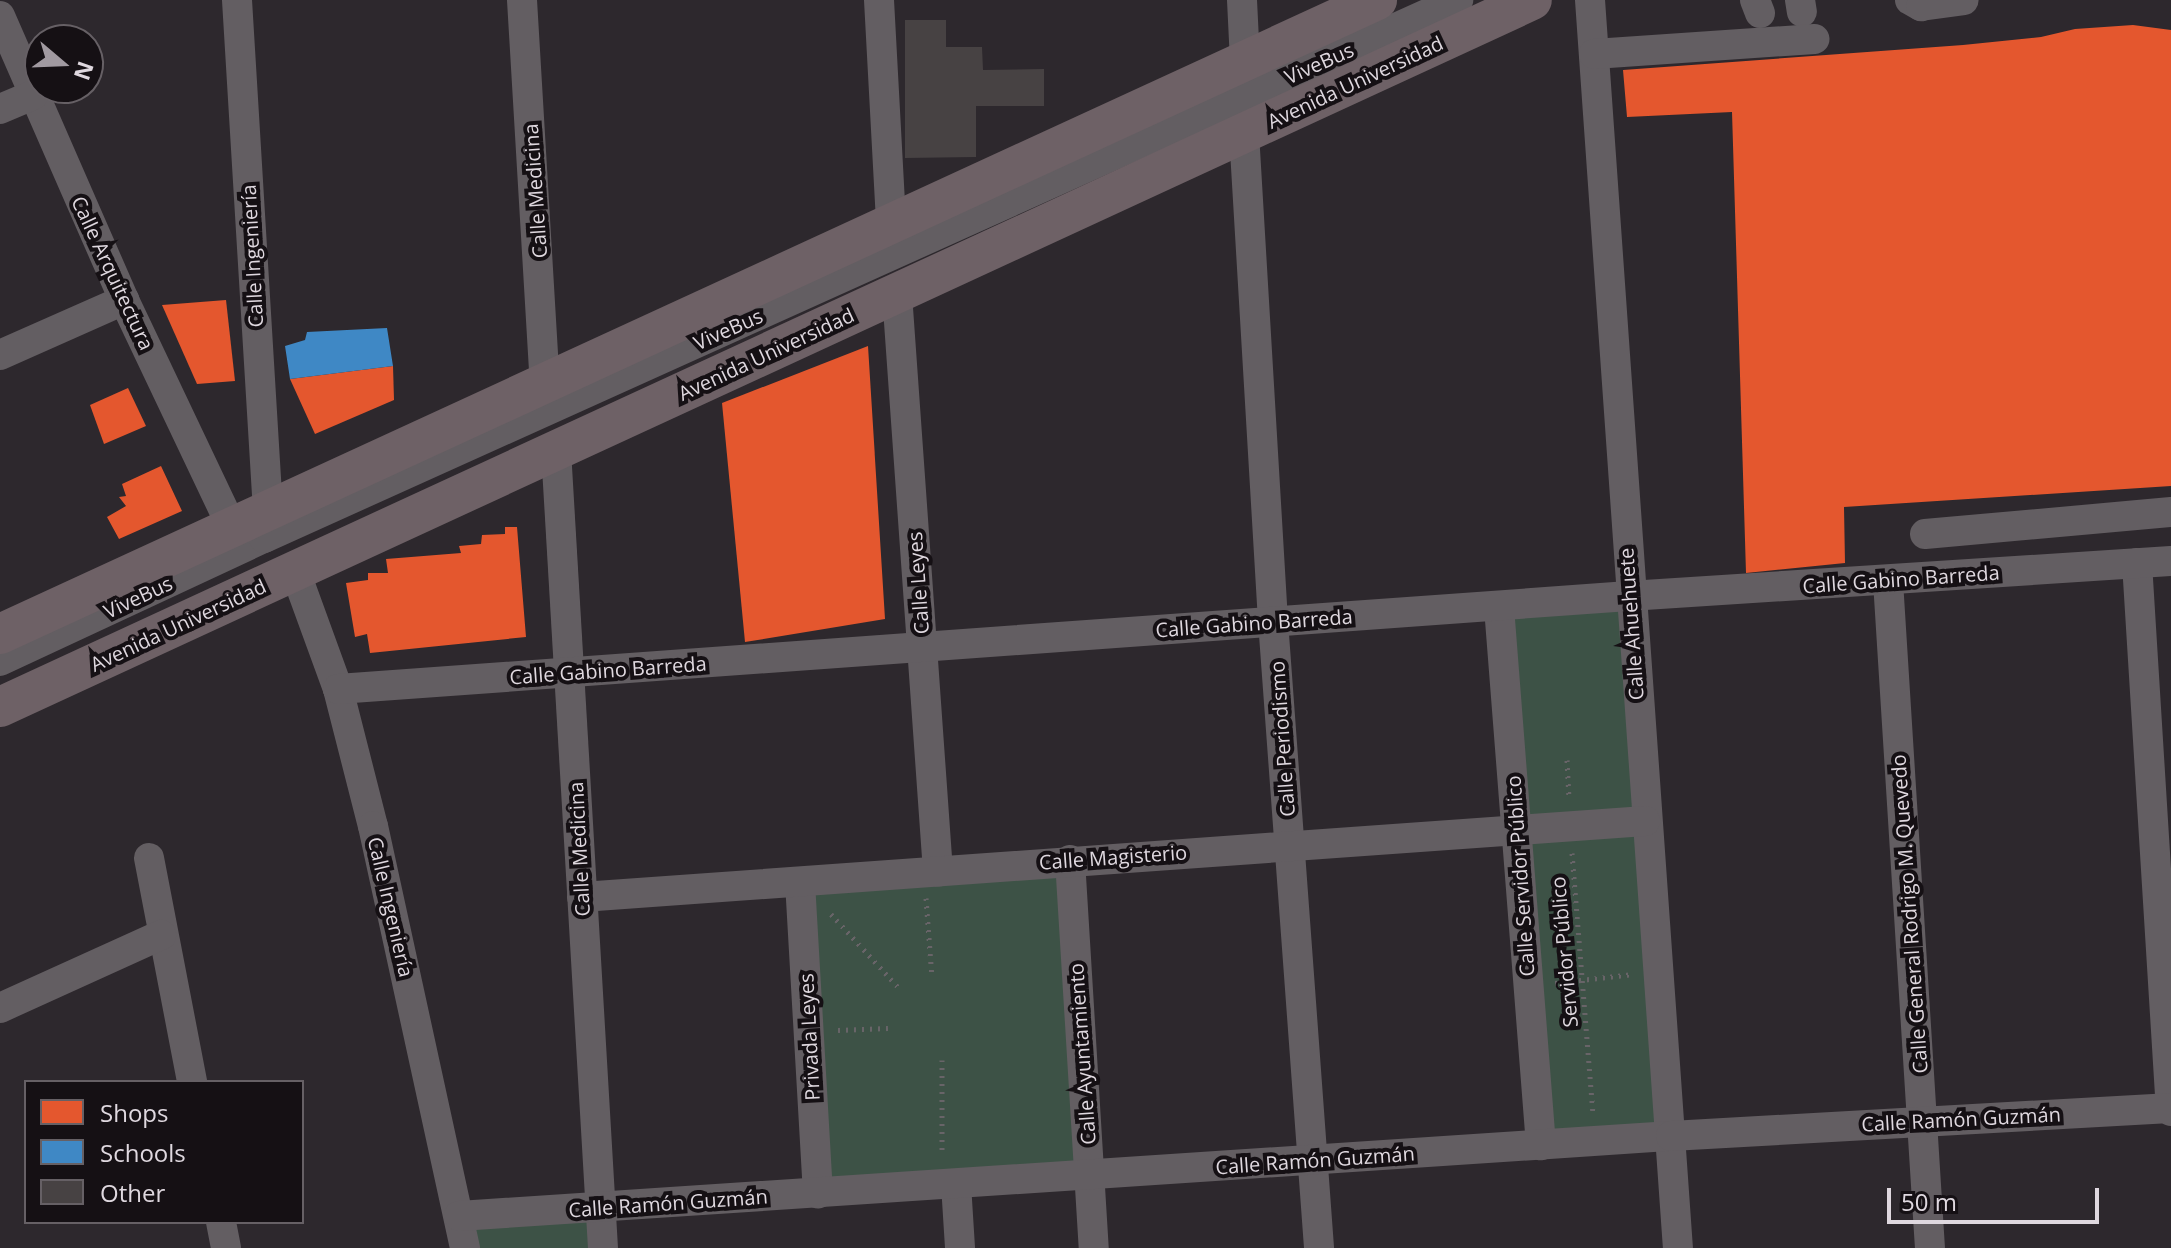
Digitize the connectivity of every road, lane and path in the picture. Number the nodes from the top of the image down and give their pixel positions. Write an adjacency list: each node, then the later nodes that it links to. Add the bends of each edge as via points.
1 (237, 0): 27 (street, Calle Ingeniería)
2 (522, 0): 24 (street, Calle Medicina)
3 (879, 0): 20 (street)
4 (1242, 0): 14 (street)
5 (1377, 0): 14 (main road)
6 (1458, 0): 38 (street, ViveBus)
7 (1532, 0): 19 (main road, Avenida Universidad)
8 (1590, 0): 13 (street, Calle Ahuehuete)
9 (1910, 0): 10 (street, via 1921,6)
10 (1964, 0)
11 (0, 16): 15 (street, Calle Arquitectura)
12 (1806, 17): 13 (street)
13 (1594, 54): 33 (street, Calle Ahuehuete)
14 (1245, 61): 20 (main road)
15 (24, 73)
16 (24, 99): 18 (street)
17 (37, 104): 22 (street, Calle Arquitectura)
18 (0, 109)
19 (1244, 133): 21 (main road, Avenida Universidad); 35 (street, Calle Periodismo)
20 (891, 221): 24 (main road)
21 (897, 294): 25 (main road, Avenida Universidad); 37 (street, Calle Leyes)
22 (124, 300): 23 (street); 27 (street, Calle Arquitectura)
23 (0, 355)
24 (545, 382): 27 (main road)
25 (556, 450): 31 (main road, Avenida Universidad); 39 (street, Calle Medicina)
26 (2171, 512): 28 (street)
27 (250, 519): 36 (main road)
28 (1925, 534)
29 (2171, 561): 30 (street, Calle Gabino Barreda)
30 (2137, 563): 32 (street, Calle Gabino Barreda); 63 (street)
31 (295, 571): 40 (street, Calle Ingeniería); 41 (main road, Avenida Universidad)
32 (1888, 581): 33 (street, Calle Gabino Barreda); 64 (street, Calle General Rodrigo M. Quevedo)
33 (1629, 596): 34 (street, Calle Gabino Barreda); 43 (street, Calle Ahuehuete)
34 (1499, 607): 35 (street, Calle Gabino Barreda); 45 (street, Calle Servidor Público)
35 (1273, 621): 37 (street, Calle Gabino Barreda); 46 (street, Calle Periodismo)
36 (0, 634)
37 (923, 648): 39 (street, Calle Gabino Barreda); 49 (street, Calle Leyes)
38 (0, 661)
39 (569, 673): 40 (street, Calle Gabino Barreda); 51 (street, Calle Medicina)
40 (338, 689): 73 (street, Calle Ingeniería)
41 (0, 707)
42 (1567, 760): 44 (path, Servidor Público)
43 (1645, 821): 44 (street, Calle Magisterio); 53 (street, Calle Ahuehuete)
44 (1570, 826): 45 (street, Calle Magisterio); 55 (path, Servidor Público)
45 (1516, 830): 46 (street, Calle Magisterio); 56 (street, Calle Servidor Público)
46 (1289, 845): 48 (street, Calle Magisterio); 68 (street, Calle Periodismo)
47 (149, 858): 52 (street)
48 (1070, 860): 49 (street, Calle Magisterio); 69 (street, Calle Ayuntamiento)
49 (931, 872): 50 (street, Calle Magisterio); 54 (path)
50 (800, 882): 51 (street, Calle Magisterio); 57 (path); 60 (street, Privada Leyes)
51 (582, 897): 72 (street, Calle Medicina)
52 (161, 935): 58 (street); 62 (street)
53 (1657, 971): 55 (path); 65 (street, Calle Ahuehuete)
54 (932, 977)
55 (1582, 980): 56 (path); 66 (path, Servidor Público)
56 (1528, 986): 67 (street, Calle Servidor Público)
57 (900, 989)
58 (0, 1008)
59 (888, 1028): 60 (path)
60 (809, 1031): 71 (street, Privada Leyes)
61 (942, 1060): 70 (path)
62 (192, 1080)
63 (2171, 1109): 64 (street, Calle Ramón Guzmán)
64 (1922, 1120): 65 (street, Calle Ramón Guzmán); 82 (street, Calle General Rodrigo M. Quevedo)
65 (1671, 1136): 66 (street, Calle Ramón Guzmán); 81 (street, Calle Ahuehuete)
66 (1595, 1141): 67 (street, Calle Ramón Guzmán)
67 (1541, 1145): 68 (street, Calle Ramón Guzmán)
68 (1312, 1160): 69 (street, Calle Ramón Guzmán); 80 (street, Calle Periodismo)
69 (1089, 1176): 70 (street, Calle Ramón Guzmán); 79 (street, Calle Ayuntamiento)
70 (949, 1185): 71 (street, Calle Ramón Guzmán); 78 (street)
71 (818, 1193): 72 (street, Calle Ramón Guzmán)
72 (601, 1207): 73 (street, Calle Ramón Guzmán); 77 (street, Calle Medicina)
73 (459, 1216): 76 (street, Calle Ingeniería)
74 (221, 1224): 75 (street)
75 (226, 1248)
76 (465, 1248)
77 (603, 1248)
78 (960, 1248)
79 (1094, 1248)
80 (1319, 1248)
81 (1678, 1248)
82 (1930, 1248)

